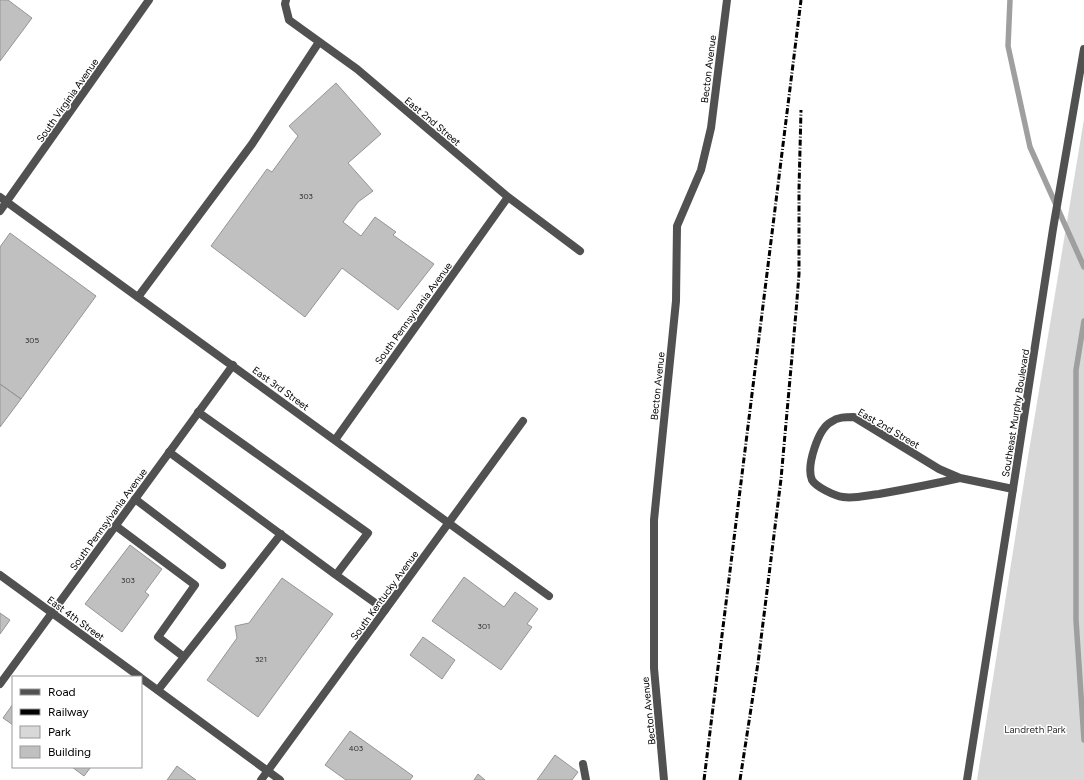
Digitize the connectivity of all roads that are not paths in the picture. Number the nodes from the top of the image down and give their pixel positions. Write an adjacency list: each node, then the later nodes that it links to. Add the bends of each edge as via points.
1 (149, 0): 7 (street, South Virginia Avenue)
2 (286, 0): 4 (street, East 2nd Street, via 289,20)
3 (727, 0): 38 (street, Becton Avenue, via 711,128 701,170 677,226 676,301 654,520 654,668)
4 (319, 42): 6 (street, East 2nd Street, via 357,70); 10 (street, via 252,144)
5 (1084, 49): 17 (street, Southeast Murphy Boulevard, via 1052,229)
6 (508, 197): 9 (street, East 2nd Street); 14 (street, South Pennsylvania Avenue)
7 (3, 199): 8 (street, South Virginia Avenue); 10 (street, East 3rd Street)
8 (0, 211)
9 (580, 251)
10 (138, 297): 11 (street, East 3rd Street)
11 (232, 365): 12 (street, South Pennsylvania Avenue); 14 (street, East 3rd Street)
12 (198, 412): 15 (street, South Pennsylvania Avenue); 24 (street, via 368,533)
13 (524, 421): 19 (street, South Kentucky Avenue)
14 (335, 440): 19 (street, East 3rd Street)
15 (169, 452): 18 (street, South Pennsylvania Avenue); 21 (street)
16 (960, 478): 16 (street, East 2nd Street, via 939,469 854,417 841,417 829,422 820,435 811,462 812,479 820,488 842,497 919,488); 17 (street, East 2nd Street)
17 (1014, 489): 39 (street, Southeast Murphy Boulevard)
18 (135, 499): 20 (street, South Pennsylvania Avenue); 22 (street)
19 (449, 522): 25 (street, East 3rd Street); 26 (street, South Kentucky Avenue)
20 (116, 526): 27 (street, South Pennsylvania Avenue); 28 (street, via 195,586 158,637)
21 (281, 534): 24 (street); 28 (street)
22 (222, 564)
23 (0, 575): 27 (street, East 4th Street)
24 (336, 575): 26 (street)
25 (549, 596)
26 (385, 610): 34 (street, South Kentucky Avenue)
27 (52, 613): 29 (street, East 4th Street); 31 (street, South Pennsylvania Avenue)
28 (184, 657): 32 (street)
29 (139, 676)
30 (142, 678): 32 (street, East 4th Street)
31 (0, 684)
32 (158, 690): 34 (street, East 4th Street)
33 (583, 764): 37 (street)
34 (268, 771): 35 (street, South Kentucky Avenue); 36 (street, East 4th Street)
35 (261, 780)
36 (280, 780)
37 (586, 780)
38 (664, 780)
39 (967, 780)

